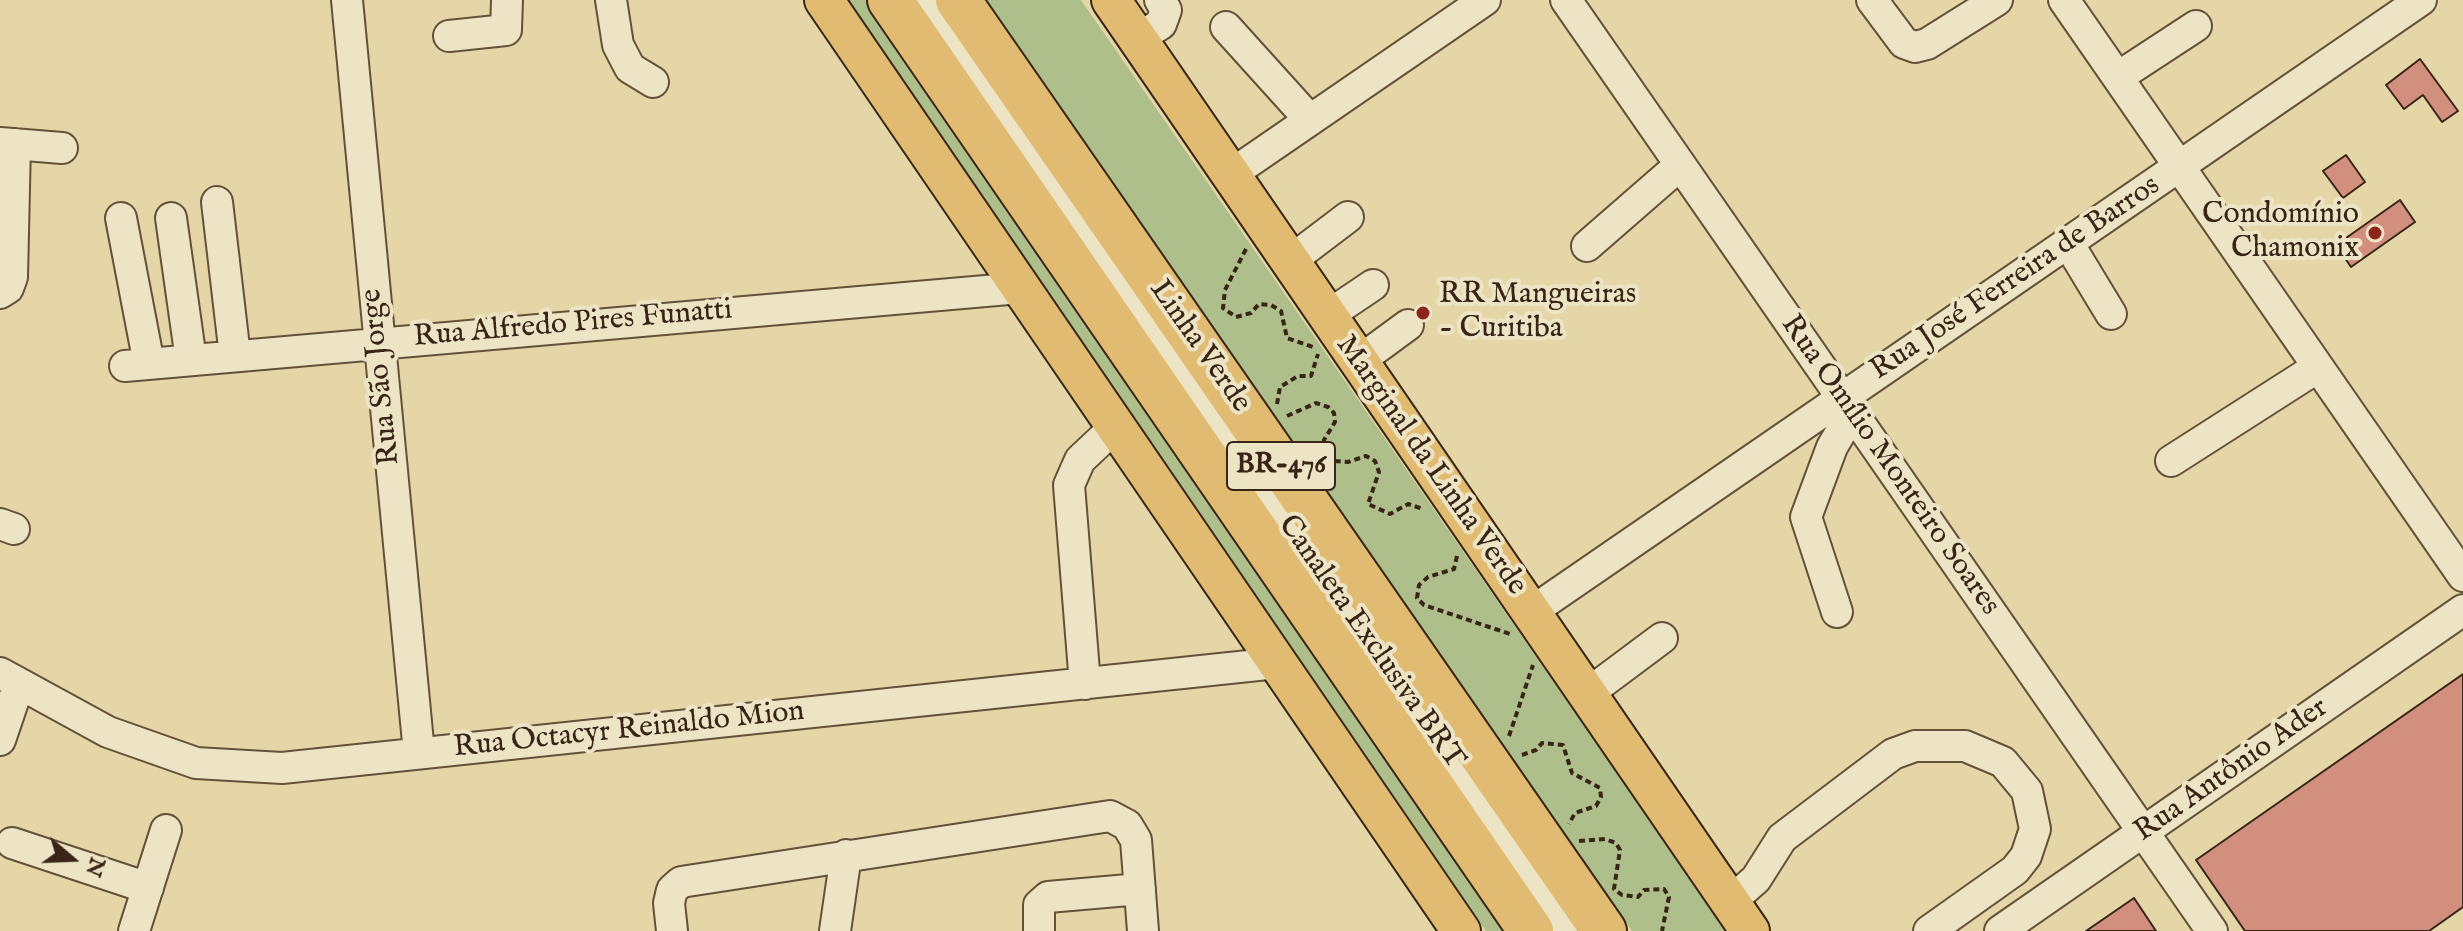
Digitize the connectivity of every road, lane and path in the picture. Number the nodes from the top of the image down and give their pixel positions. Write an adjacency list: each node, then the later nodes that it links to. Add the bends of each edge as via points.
1 (347, 0): 42 (street, Rua São Jorge)
2 (507, 0): 18 (street, via 506,30)
3 (611, 0): 21 (street, via 624,57 640,77)
4 (824, 0): 37 (main road)
5 (890, 0): 81 (highway, Linha Verde / BR-476)
6 (924, 0): 82 (street, Canaleta Exclusiva BRT)
7 (958, 0): 83 (highway, Linha Verde / BR-476)
8 (1111, 0): 19 (main road, Marginal da Linha Verde)
9 (1160, 0): 19 (street, via 1165,16 1161,24)
10 (1485, 0): 22 (street)
11 (1566, 0): 25 (street, Rua Omílio Monteiro Soares)
12 (1872, 0): 13 (street, via 1904,43 1915,47)
13 (1997, 0)
14 (2064, 0): 20 (street)
15 (2421, 0): 26 (street, Rua José Ferreira de Barros)
16 (2196, 26): 20 (street)
17 (1226, 27): 22 (street)
18 (449, 36)
19 (1137, 39): 27 (main road, Marginal da Linha Verde)
20 (2118, 77): 26 (street)
21 (653, 82)
22 (1310, 120): 27 (street)
23 (8, 144): 24 (street); 38 (street, via 12,277)
24 (62, 148)
25 (1680, 165): 33 (street); 47 (street, Rua Omílio Monteiro Soares)
26 (2180, 166): 32 (street, Rua José Ferreira de Barros); 46 (street)
27 (1230, 175): 35 (main road, Marginal da Linha Verde)
28 (217, 202): 43 (street)
29 (1348, 217): 35 (street)
30 (121, 218): 44 (street, Rua Alfredo Pires Funatti, via 137,365)
31 (171, 218): 44 (street)
32 (2068, 243): 39 (street); 47 (street, Rua José Ferreira de Barros)
33 (1587, 246)
34 (1247, 247): 50 (path, via 1225,290 1223,308 1236,317 1259,304 1271,305 1281,311 1287,338 1314,348 1319,356 1311,376 1298,376 1280,387 1277,409 1289,417 1316,403 1328,407 1335,422 1324,440 1324,454 1334,461 1366,456 1375,461 1379,472 1368,504 1390,514 1408,504)
35 (1290, 261): 40 (main road, Marginal da Linha Verde)
36 (1373, 285): 40 (street)
37 (1020, 288): 42 (street, Rua Alfredo Pires Funatti); 48 (main road)
38 (0, 293)
39 (2111, 314)
40 (1327, 316): 45 (main road, Marginal da Linha Verde)
41 (1408, 325): 45 (street)
42 (378, 341): 43 (street, Rua Alfredo Pires Funatti); 64 (street, Rua São Jorge)
43 (235, 356): 44 (street, Rua Alfredo Pires Funatti)
44 (191, 360)
45 (1359, 361): 55 (main road, Marginal da Linha Verde)
46 (2318, 367): 49 (street); 52 (street)
47 (1847, 406): 54 (street, via 1806,517); 55 (street, Rua José Ferreira de Barros); 68 (street, Rua Omílio Monteiro Soares)
48 (1115, 427): 58 (main road); 60 (street, via 1080,460 1069,485)
49 (2171, 461)
50 (1428, 511)
51 (1457, 550): 55 (path, via 1454,569 1428,577 1419,585 1417,598 1424,605)
52 (2463, 576)
53 (2463, 610): 68 (street, Rua Antônio Ader)
54 (1837, 612)
55 (1522, 624): 61 (main road, Marginal da Linha Verde)
56 (1662, 638): 61 (street)
57 (1534, 660): 63 (path, via 1511,724)
58 (1277, 663): 60 (street, Rua Octacyr Reinaldo Mion); 80 (main road)
59 (9, 678): 62 (street); 64 (street, Rua Octacyr Reinaldo Mion, via 108,732 196,763 282,768)
60 (1085, 684): 64 (street, Rua Octacyr Reinaldo Mion)
61 (1587, 694): 74 (main road, Marginal da Linha Verde)
62 (0, 740)
63 (1511, 747)
64 (419, 753)
65 (1514, 754): 66 (path, via 1526,756 1542,743 1563,745 1572,773 1600,788 1596,806 1575,813)
66 (1569, 829)
67 (166, 830): 72 (street)
68 (2144, 832): 86 (street, Rua Antônio Ader); 87 (street, Rua Omílio Monteiro Soares)
69 (1574, 838): 84 (path, via 1616,843 1620,850 1614,889 1622,895 1638,897 1644,890 1664,889 1669,897)
70 (12, 843): 72 (street)
71 (846, 855): 73 (street, via 1110,816 1127,825 1136,840); 76 (street, via 681,882 669,903); 77 (street)
72 (148, 888): 75 (street)
73 (1140, 889): 78 (street, via 1048,897 1039,905); 79 (street)
74 (1740, 916): 85 (street, via 1782,838 1893,754 1915,746 1965,746 2003,762 2027,791 2035,829 2015,870)
75 (134, 931)
76 (672, 931)
77 (835, 931)
78 (1039, 931)
79 (1143, 931)
80 (1461, 931)
81 (1531, 931)
82 (1570, 931)
83 (1604, 931)
84 (1662, 931)
85 (1929, 931)
86 (2000, 931)
87 (2212, 931)

